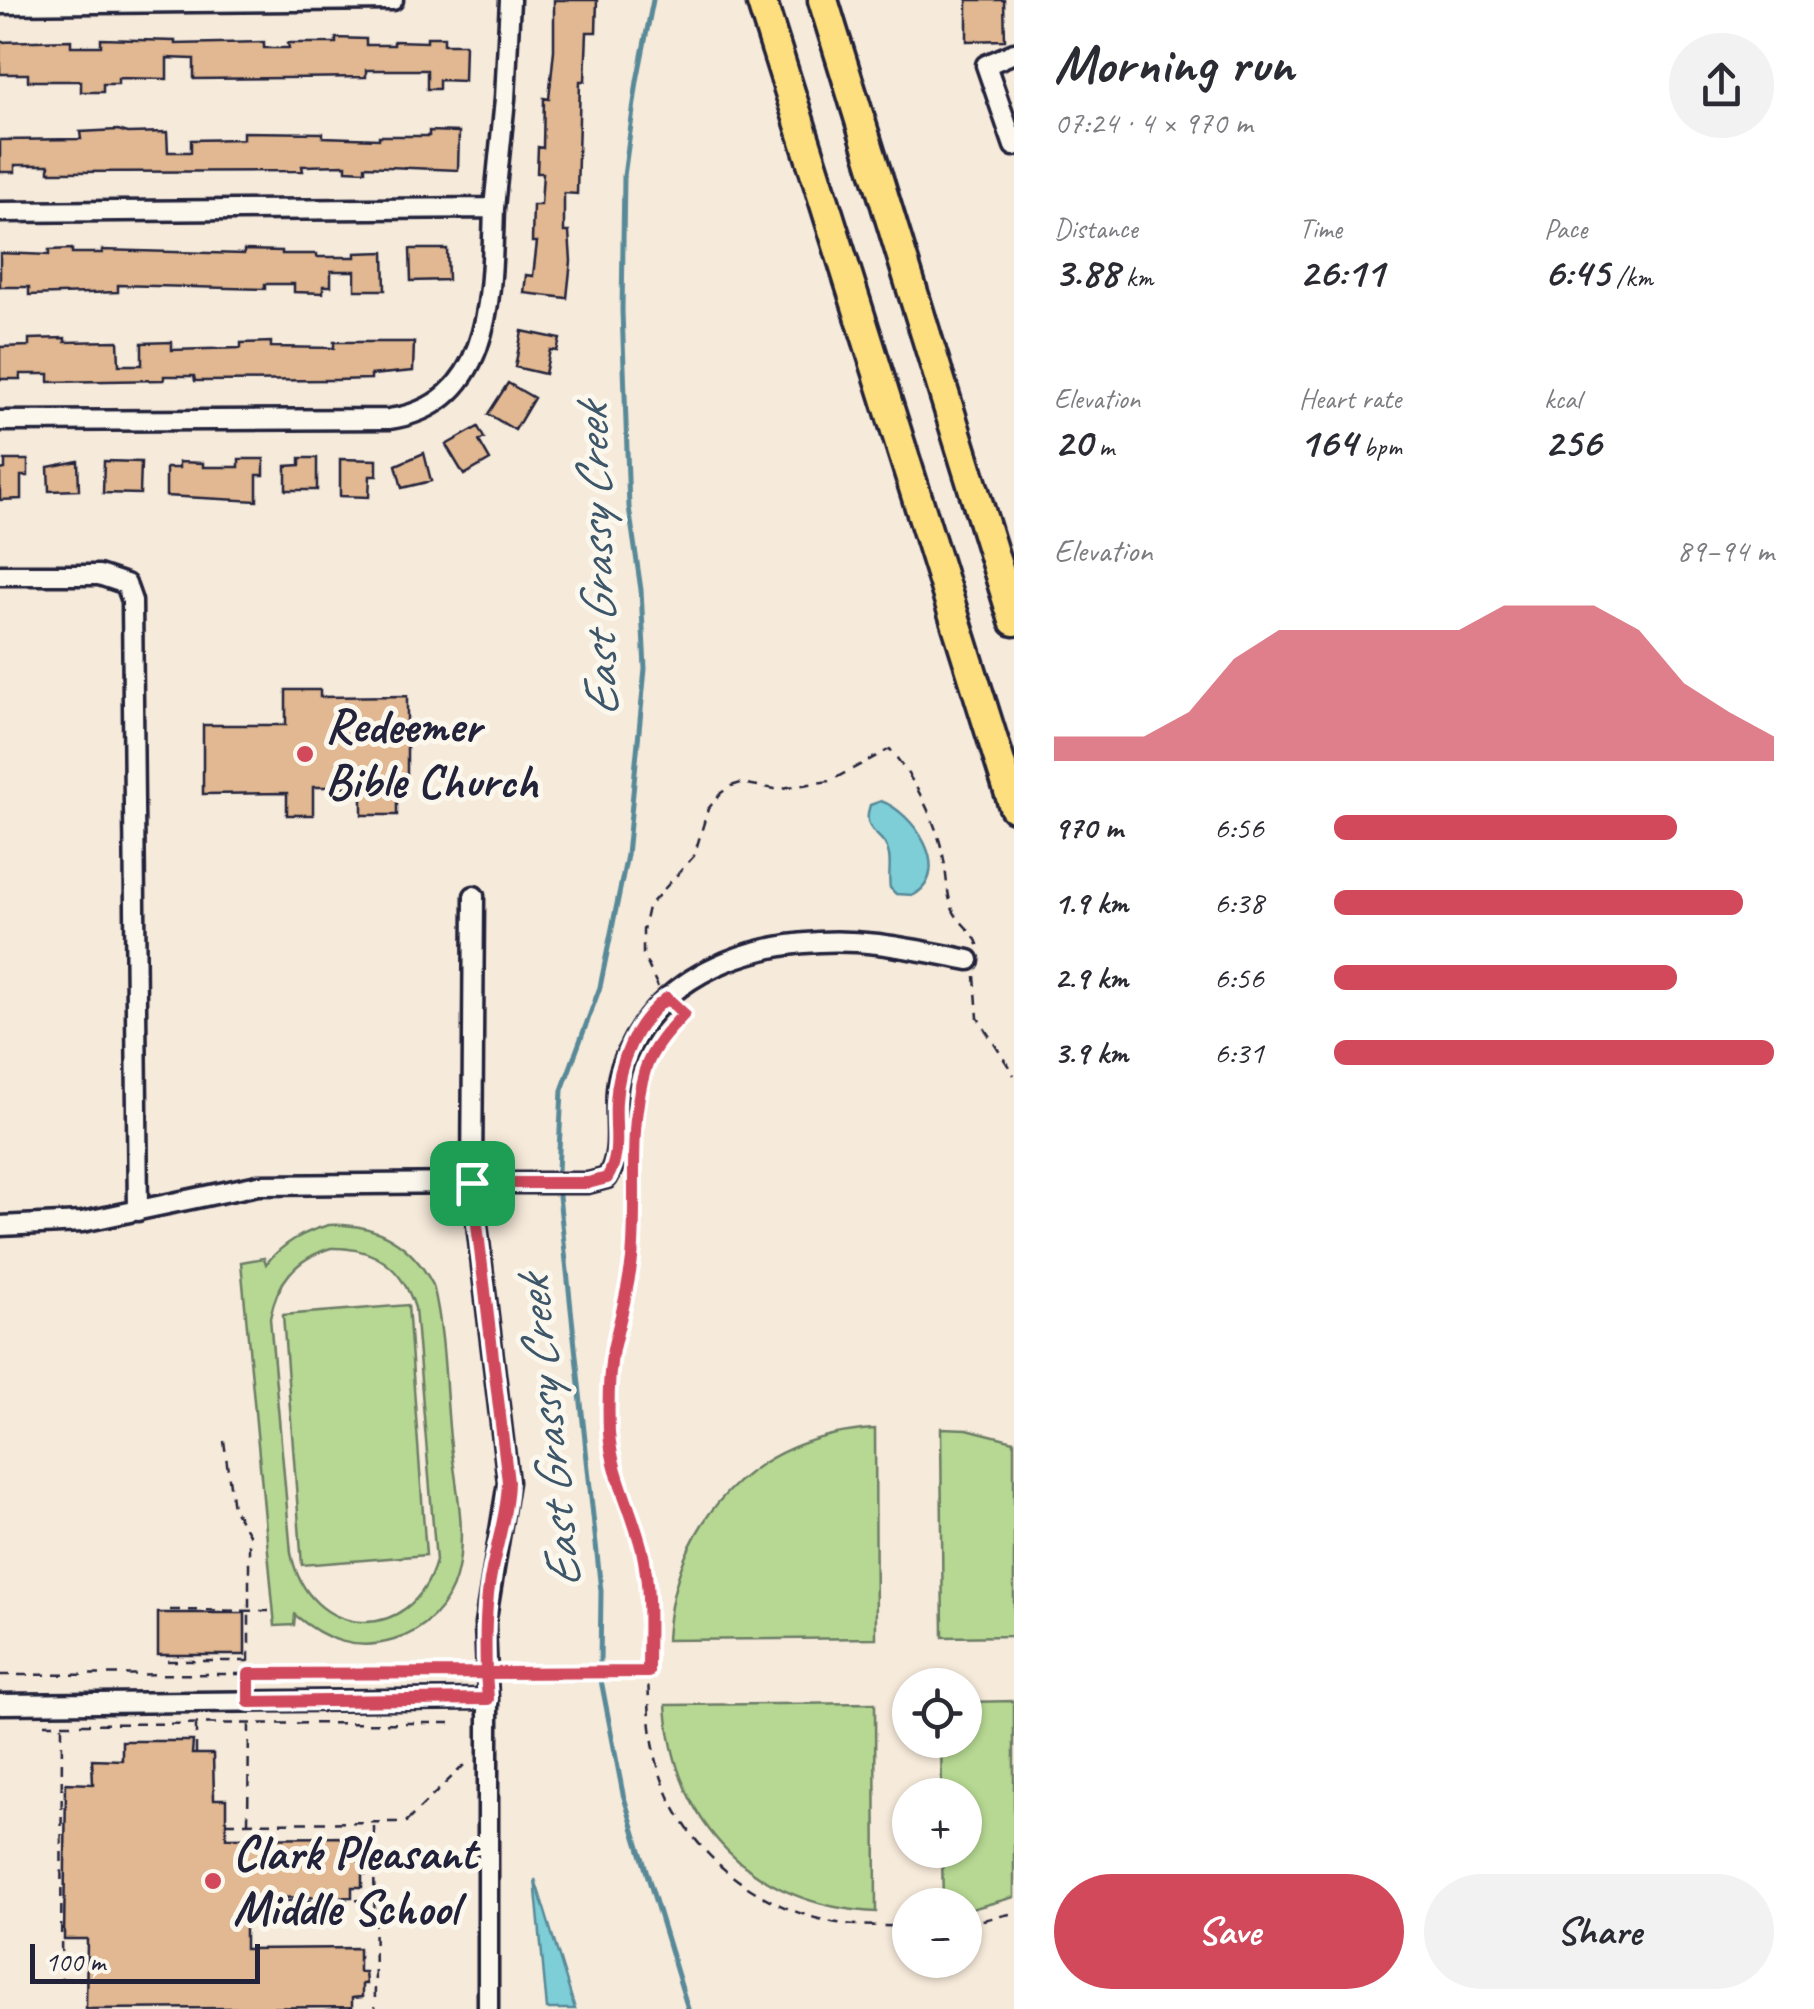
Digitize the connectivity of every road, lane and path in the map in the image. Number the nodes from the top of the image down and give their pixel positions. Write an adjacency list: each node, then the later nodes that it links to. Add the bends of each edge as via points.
1 (392, 0): 5 (street)
2 (510, 0): 8 (street)
3 (760, 0): 13 (highway)
4 (823, 0): 12 (highway)
5 (0, 4)
6 (1014, 53): 7 (street, via 986,65)
7 (1014, 146)
8 (494, 208): 9 (street); 10 (street, via 482,341 460,382 415,416)
9 (0, 212)
10 (0, 421)
11 (0, 575): 19 (street, via 108,576 126,584 130,594)
12 (1014, 622)
13 (1014, 807)
14 (474, 896): 18 (street)
15 (975, 959): 16 (street, via 875,944 798,944 724,960); 16 (path, via 978,940 951,905 924,802 890,749 830,782 775,789 741,783 721,794 708,810 694,856 648,907 643,954); 17 (path, via 978,1018)
16 (667, 998): 18 (street, via 634,1038 620,1071 617,1163 607,1178); 32 (path, via 684,1014 646,1064 638,1097 632,1257 609,1383 614,1467 648,1587)
17 (1014, 1075)
18 (472, 1183): 19 (street, via 258,1185); 33 (street, via 508,1482 485,1624)
19 (138, 1210): 21 (street)
20 (0, 1226): 21 (street)
21 (29, 1226): 22 (street)
22 (0, 1242)
23 (1014, 1329): 24 (path)
24 (1014, 1361)
25 (224, 1441): 27 (path, via 233,1508 250,1534)
26 (170, 1610): 27 (path)
27 (250, 1610): 28 (path); 31 (path)
28 (269, 1611)
29 (167, 1660): 30 (path)
30 (184, 1660): 31 (path); 36 (path)
31 (249, 1661): 34 (path)
32 (648, 1672): 33 (path); 54 (path, via 654,1747 668,1794 713,1860 764,1899 797,1913)
33 (486, 1673): 34 (path); 37 (street)
34 (249, 1674): 36 (path); 38 (path)
35 (0, 1675): 36 (path)
36 (185, 1675)
37 (488, 1699): 38 (street); 57 (street)
38 (249, 1702): 39 (street); 44 (path)
39 (0, 1704)
40 (450, 1723): 44 (path)
41 (44, 1724): 42 (path)
42 (62, 1724): 43 (path); 55 (path, via 61,1979)
43 (196, 1724): 44 (path); 45 (path)
44 (249, 1724): 48 (path)
45 (196, 1754)
46 (465, 1764): 49 (path, via 406,1822)
47 (226, 1823): 48 (path)
48 (248, 1823): 49 (path)
49 (374, 1823): 50 (path)
50 (374, 1900): 51 (path); 56 (path)
51 (248, 1901)
52 (1014, 1913): 53 (path)
53 (982, 1920)
54 (892, 1925)
55 (87, 1979)
56 (375, 2009)
57 (488, 2009)

